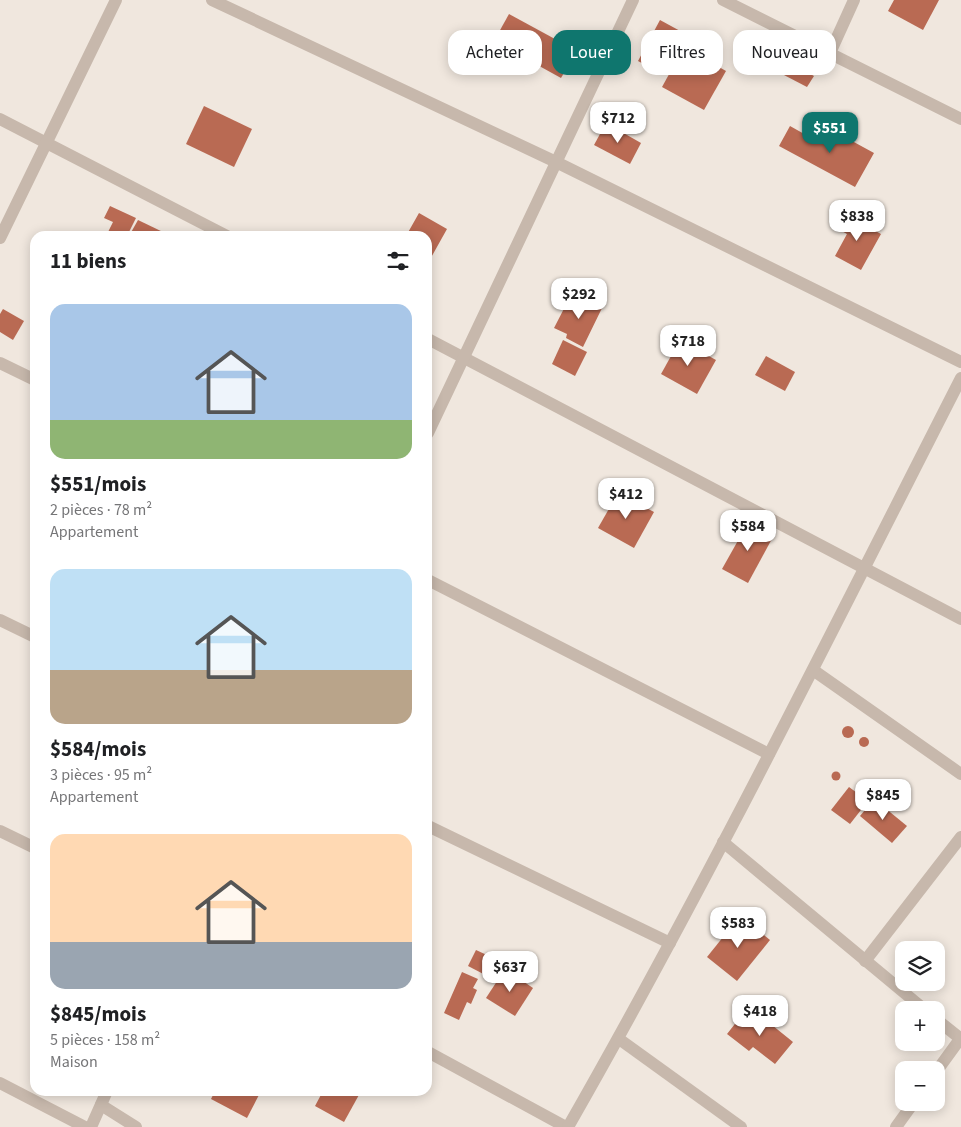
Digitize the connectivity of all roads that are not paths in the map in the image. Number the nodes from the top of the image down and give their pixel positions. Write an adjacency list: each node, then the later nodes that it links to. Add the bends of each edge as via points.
1 (116, 0): 11 (street)
2 (212, 0): 12 (street)
3 (632, 0): 12 (street)
4 (723, 0): 6 (street)
5 (854, 0): 7 (street)
6 (784, 30)
7 (836, 40)
8 (836, 56): 10 (street)
9 (0, 119): 11 (street)
10 (961, 119)
11 (46, 143): 13 (street); 14 (street)
12 (556, 162): 16 (street); 17 (street)
13 (217, 231)
14 (0, 238)
15 (432, 342): 16 (street)
16 (462, 358): 21 (street); 22 (street)
17 (961, 362)
18 (0, 363): 19 (street)
19 (30, 378)
20 (961, 378): 22 (street)
21 (432, 424)
22 (864, 568): 24 (street); 27 (street)
23 (432, 582): 28 (street)
24 (961, 619)
25 (0, 620): 26 (street)
26 (30, 635)
27 (813, 670): 28 (street); 29 (street)
28 (769, 754): 33 (street)
29 (961, 774)
30 (432, 828): 35 (street)
31 (0, 831): 34 (street)
32 (961, 837): 36 (street)
33 (724, 842): 35 (street); 36 (street)
34 (30, 846)
35 (670, 943): 39 (street)
36 (865, 961): 37 (street)
37 (914, 1001)
38 (945, 1026): 40 (street)
39 (619, 1039): 50 (street); 51 (street)
40 (961, 1039): 42 (street)
41 (432, 1054): 50 (street)
42 (944, 1061)
43 (0, 1083): 47 (street)
44 (105, 1096): 45 (street)
45 (101, 1105): 48 (street); 49 (street)
46 (908, 1111): 52 (street)
47 (85, 1127)
48 (91, 1127)
49 (136, 1127)
50 (567, 1127)
51 (741, 1127)
52 (896, 1127)

